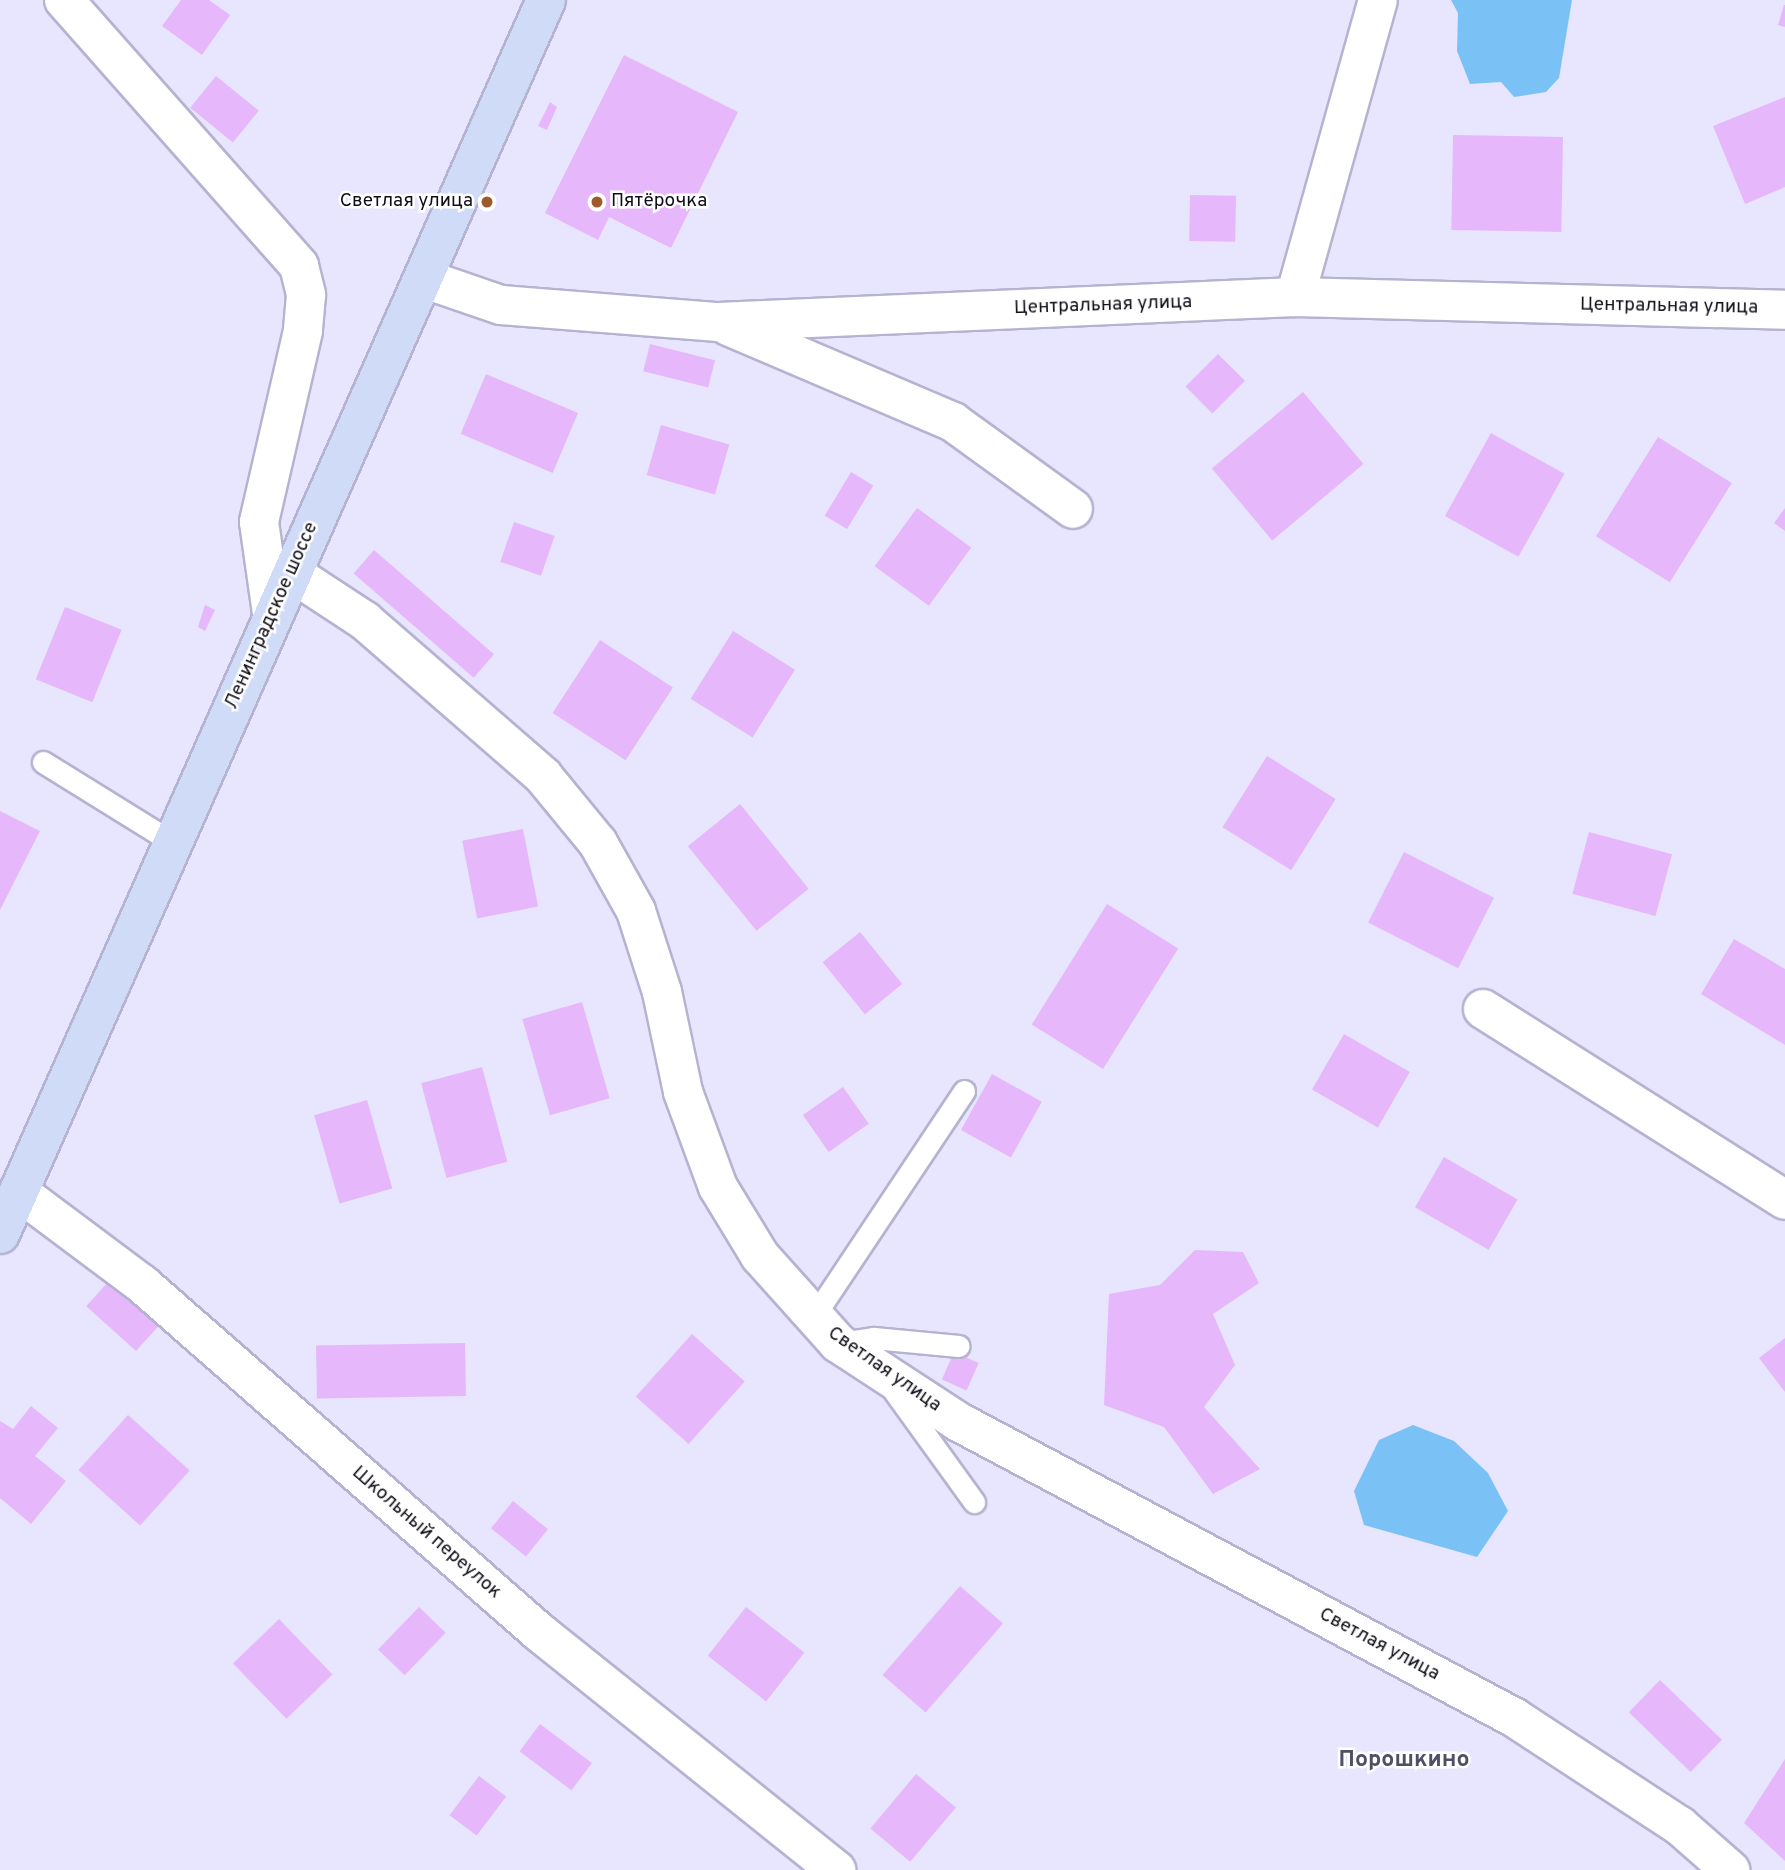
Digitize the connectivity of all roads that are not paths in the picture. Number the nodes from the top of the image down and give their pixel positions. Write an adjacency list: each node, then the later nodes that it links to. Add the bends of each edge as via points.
1 (64, 0): 10 (street, via 299,266 306,295 303,331 259,522)
2 (546, 0): 4 (main road, Ленинградское шоссе)
3 (1378, 0): 5 (street)
4 (425, 279): 7 (street, Центральная улица, via 501,305); 9 (main road, Ленинградское шоссе)
5 (1295, 298): 6 (street, Центральная улица); 7 (street, Центральная улица)
6 (1785, 310)
7 (718, 322): 8 (street, via 953,422)
8 (1073, 509)
9 (292, 573): 10 (main road, Ленинградское шоссе); 18 (street, Светлая улица, via 365,621 543,776 598,843 636,911 683,1092 718,1188 760,1256)
10 (272, 613): 12 (main road, Ленинградское шоссе)
11 (43, 762): 12 (lane)
12 (169, 840): 15 (main road, Ленинградское шоссе)
13 (1483, 1009): 16 (street)
14 (964, 1091): 18 (lane)
15 (19, 1192): 17 (main road, Ленинградское шоссе); 22 (street, Школьный переулок, via 142,1284 539,1632)
16 (1785, 1200)
17 (0, 1234)
18 (825, 1331): 19 (lane); 20 (street, Светлая улица)
19 (959, 1346)
20 (879, 1370): 21 (lane); 23 (street, Светлая улица, via 957,1420 1515,1718 1680,1826)
21 (974, 1502)
22 (836, 1870)
23 (1730, 1870)

